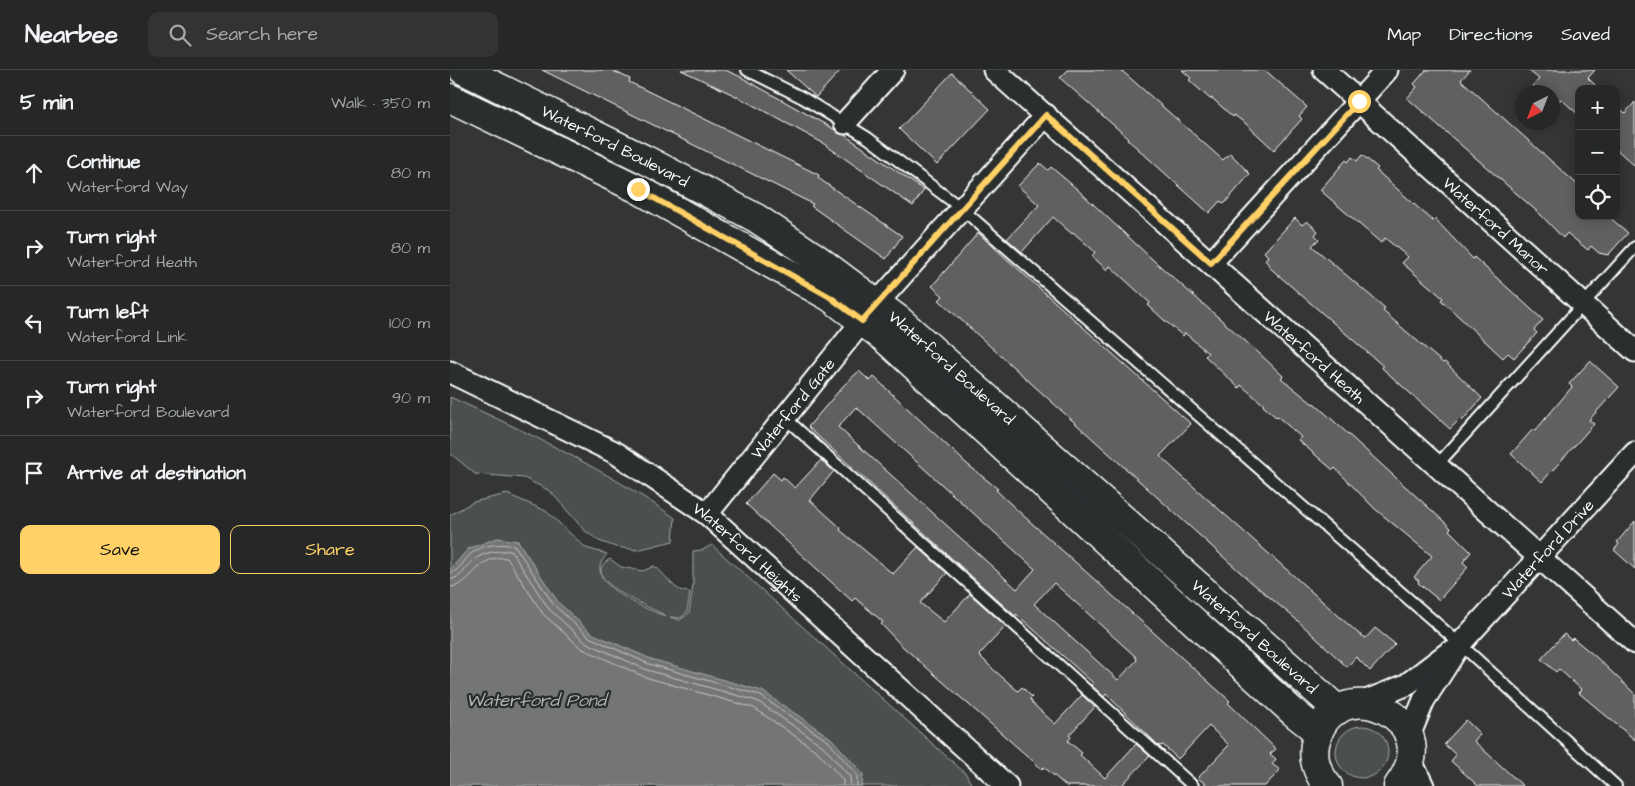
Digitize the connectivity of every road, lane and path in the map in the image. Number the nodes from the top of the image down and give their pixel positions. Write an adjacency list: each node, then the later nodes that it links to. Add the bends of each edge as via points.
1 (463, 70): 15 (street, Waterford Boulevard, via 756,218 816,258)
2 (747, 70): 10 (lane)
3 (893, 70): 10 (street)
4 (994, 70): 9 (street, Waterford Heath)
5 (1324, 70): 8 (street, Waterford Manor)
6 (1387, 70): 8 (street)
7 (450, 98): 15 (street, Waterford Boulevard, via 638,189 830,297)
8 (1359, 101): 13 (street); 14 (street, Waterford Manor)
9 (1046, 115): 11 (street, Waterford Gate); 13 (street, Waterford Heath)
10 (845, 123): 11 (lane)
11 (960, 208): 15 (street, Waterford Gate); 24 (lane)
12 (1635, 247): 14 (lane)
13 (1211, 263): 20 (street, Waterford Heath)
14 (1583, 304): 16 (street, Waterford Manor); 20 (lane)
15 (870, 312): 18 (street, Waterford Gate); 25 (street, Waterford Boulevard); 26 (street, Waterford Boulevard, via 1293,712)
16 (1635, 351)
17 (450, 372): 21 (street, Waterford Heights, via 616,453)
18 (784, 417): 21 (street, Waterford Gate); 30 (lane)
19 (1635, 453): 22 (street, Waterford Drive)
20 (1437, 465): 22 (street, Waterford Heath)
21 (707, 514): 29 (street, Waterford Heights)
22 (1539, 557): 23 (street, Waterford Heath); 24 (street, Waterford Drive)
23 (1635, 643)
24 (1460, 644): 25 (street, Waterford Drive, via 1406,685); 27 (street, Waterford Drive, via 1424,700); 35 (lane)
25 (1350, 706): 26 (street, via 1326,719); 27 (street, via 1377,705 1391,712 1402,722)
26 (1318, 732): 28 (street)
27 (1410, 749): 33 (street, via 1406,776); 34 (street)
28 (1315, 761): 31 (street); 32 (street, via 1321,778)
29 (1007, 786)
30 (1193, 786)
31 (1307, 786)
32 (1328, 786)
33 (1398, 786)
34 (1423, 786)
35 (1616, 786)

